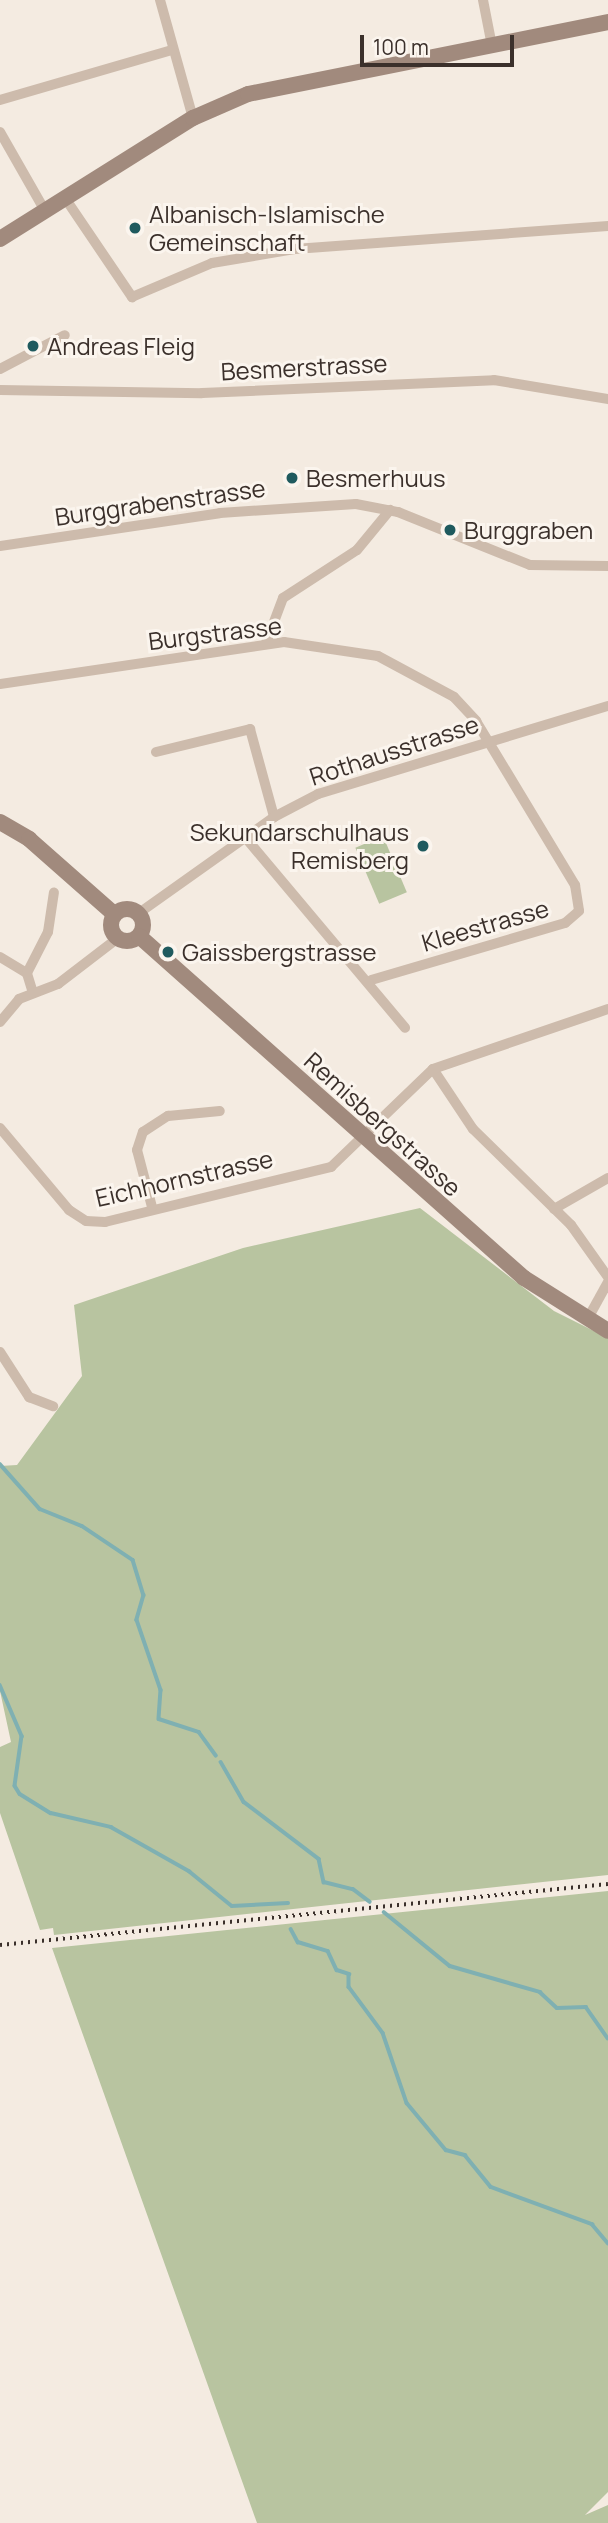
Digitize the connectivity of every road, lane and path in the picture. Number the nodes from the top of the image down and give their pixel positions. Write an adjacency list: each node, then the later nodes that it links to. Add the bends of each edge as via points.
1 (160, 0): 5 (street)
2 (483, 0): 4 (street)
3 (608, 22): 4 (street)
4 (492, 46): 7 (street, via 260,91)
5 (172, 50): 6 (street); 7 (street)
6 (0, 100)
7 (193, 118): 9 (street)
8 (0, 132): 10 (street)
9 (65, 198): 10 (street); 11 (street, via 129,296 212,263 295,249)
10 (45, 211): 12 (street)
11 (608, 226)
12 (0, 239)
13 (65, 335): 14 (street)
14 (0, 369)
15 (0, 390): 16 (street, Besmerstrasse, via 202,393 494,380)
16 (608, 399)
17 (390, 510): 18 (street, Burggrabenstrasse, via 325,503); 19 (street, Burggrabenstrasse, via 530,565); 20 (street, via 356,550 283,598)
18 (0, 546)
19 (608, 566)
20 (266, 643): 21 (street, Burgstrasse); 23 (street, Burgstrasse, via 378,656 454,697)
21 (0, 684)
22 (608, 706): 23 (street, Rothausstrasse)
23 (487, 740): 25 (street, Rothausstrasse, via 348,782); 35 (street, Kleestrasse, via 575,885 579,911 565,923)
24 (156, 752): 25 (street, via 250,729)
25 (274, 817): 27 (street, Rothausstrasse)
26 (0, 822): 29 (street, via 29,839)
27 (245, 837): 30 (street, Rothausstrasse); 35 (street)
28 (54, 892): 34 (street, via 48,932)
29 (114, 914): 30 (street, via 127,908); 32 (street, via 111,930)
30 (139, 914): 31 (street)
31 (139, 936): 32 (street); 43 (street, Remisbergstrasse)
32 (118, 938): 36 (street, via 58,985)
33 (0, 957): 34 (street)
34 (27, 973): 36 (street)
35 (371, 980): 39 (street)
36 (33, 993): 38 (street, via 12,1005)
37 (608, 1009): 40 (street)
38 (0, 1023)
39 (405, 1028)
40 (433, 1069): 43 (street, Eichhornstrasse); 46 (street, via 473,1129)
41 (220, 1111): 45 (street, via 160,1118 143,1132 137,1150)
42 (0, 1128): 45 (street, Eichhornstrasse, via 77,1217 105,1222)
43 (362, 1135): 45 (street, Eichhornstrasse, via 331,1167); 48 (street, Remisbergstrasse, via 524,1278)
44 (608, 1178): 46 (street)
45 (152, 1207)
46 (555, 1209): 47 (street)
47 (608, 1280): 48 (street)
48 (587, 1320): 49 (street, Remisbergstrasse)
49 (608, 1331)
50 (0, 1352): 51 (street, via 29,1397)
51 (53, 1406)

